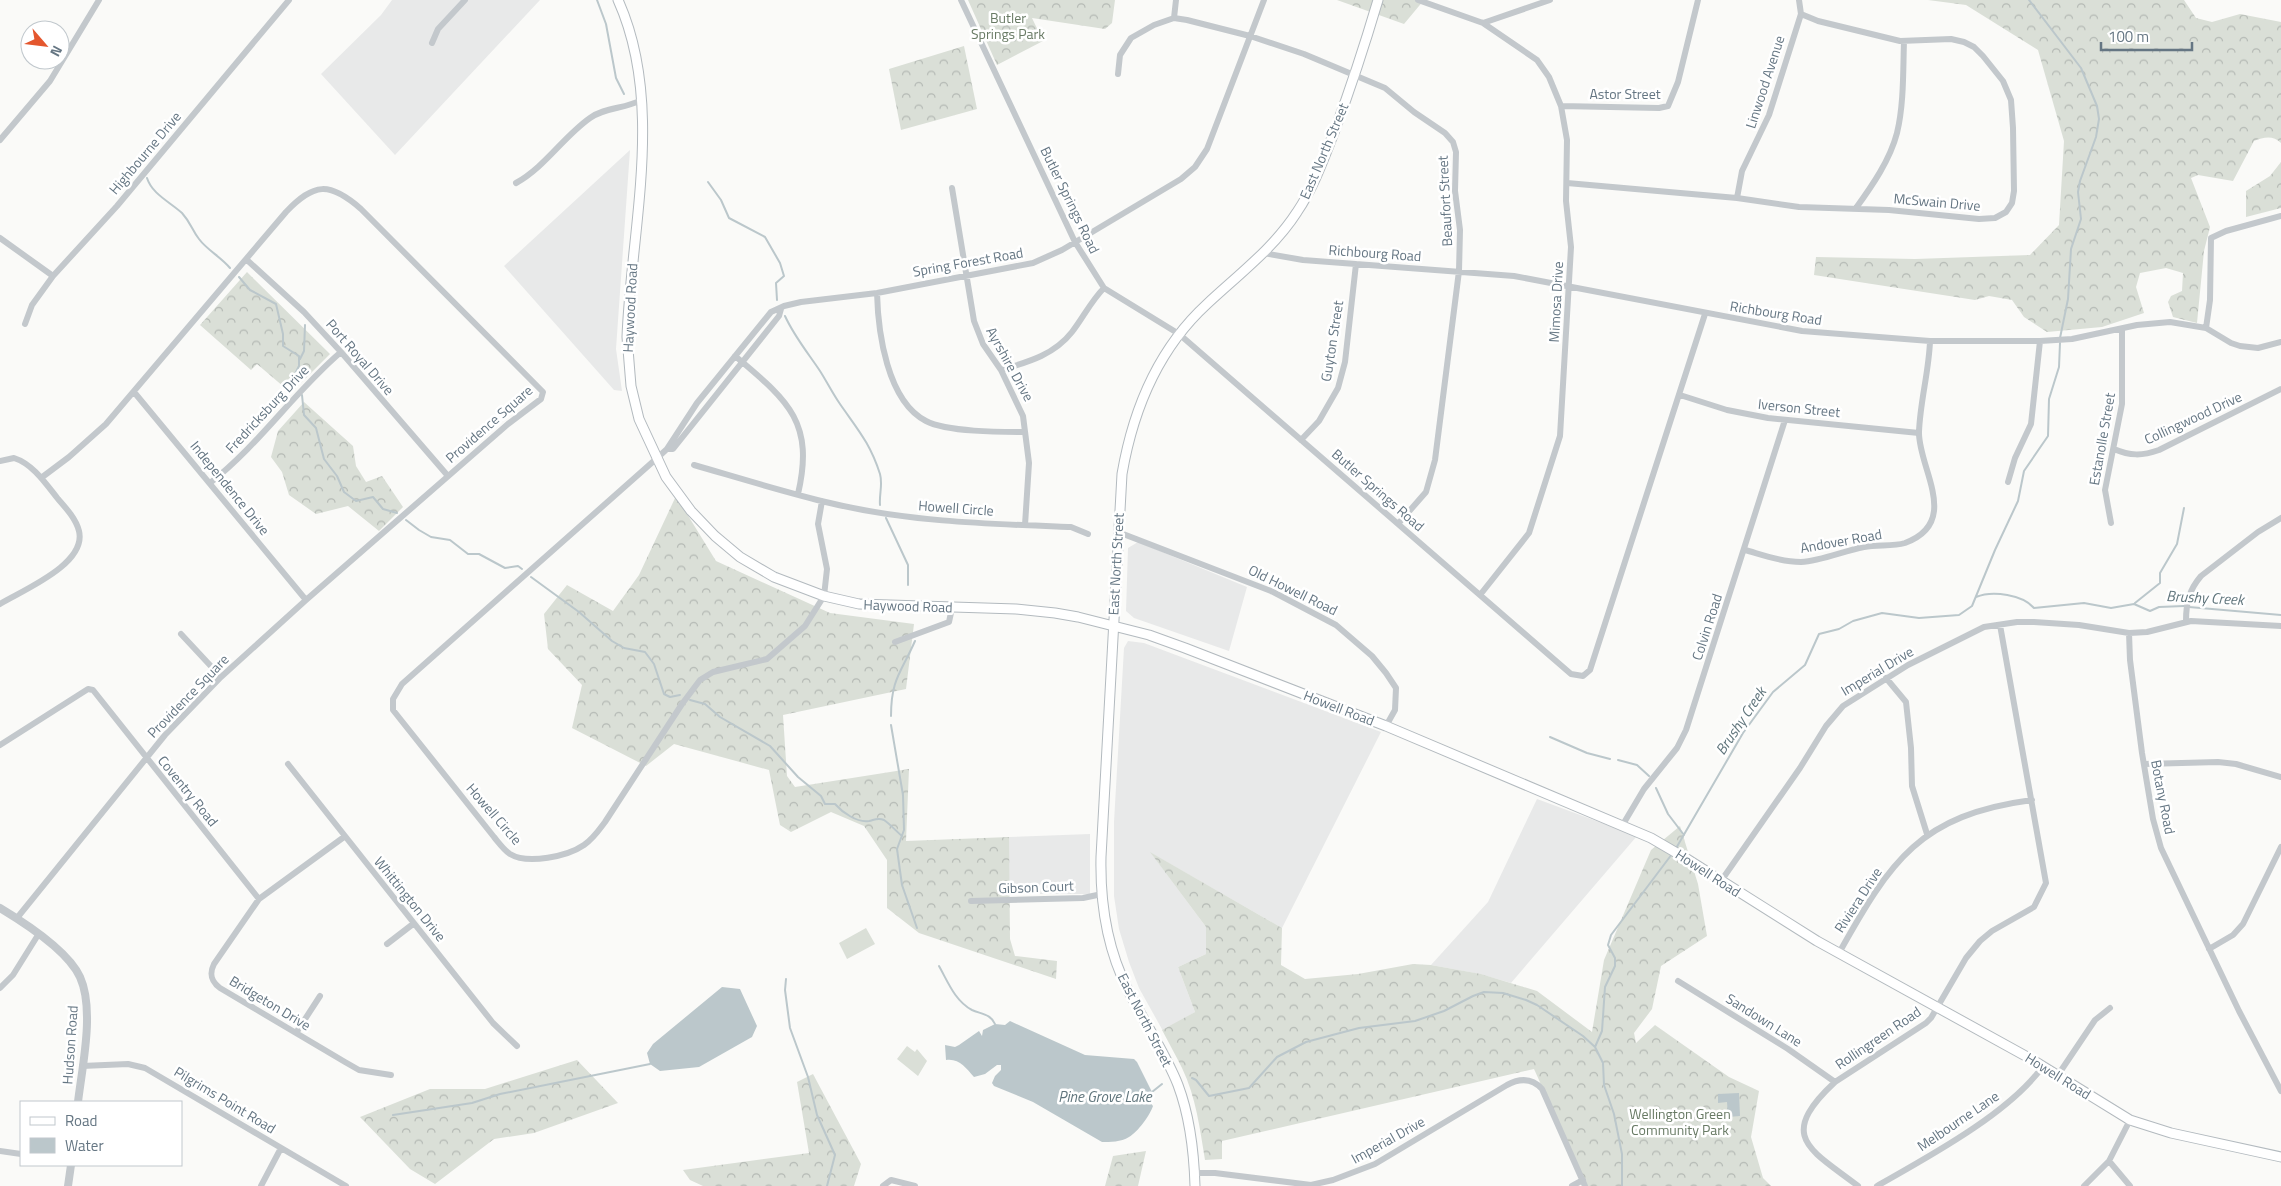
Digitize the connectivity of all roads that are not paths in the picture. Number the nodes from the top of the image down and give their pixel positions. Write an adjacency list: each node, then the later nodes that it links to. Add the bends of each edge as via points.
1 (99, 0): 23 (street, via 50,81)
2 (289, 0): 36 (street, Highbourne Drive, via 117,206)
3 (465, 0): 18 (street, via 438,29)
4 (618, 0): 21 (main road, Haywood Road, via 634,50)
5 (962, 0): 31 (street, Butler Springs Road)
6 (1176, 0): 14 (street)
7 (1264, 0): 16 (street, Spring Forest Road)
8 (1378, 0): 20 (main road, East North Street)
9 (1418, 0): 15 (street, Mimosa Drive)
10 (1550, 0): 15 (street)
11 (1698, 0): 22 (street, Astor Street, via 1678,82 1668,106)
12 (1798, 0): 13 (street, Linwood Avenue)
13 (1801, 14): 17 (street, McSwain Drive); 27 (street, Linwood Avenue, via 1769,115 1742,171)
14 (1174, 18): 16 (street, Beaufort Street); 19 (street, via 1140,32 1126,43 1120,55)
15 (1483, 23): 22 (street, Mimosa Drive, via 1537,60 1549,77)
16 (1250, 36): 20 (street, Beaufort Street); 31 (street, Spring Forest Road, via 1216,129 1195,167 1161,193)
17 (1904, 41): 28 (street, via 1896,134 1884,162); 28 (street, McSwain Drive, via 1951,39 1964,42 1983,56 2003,81 2011,100 2012,203 2003,215 1986,219)
18 (432, 43)
19 (1118, 74)
20 (1355, 74): 32 (main road, East North Street, via 1309,193 1282,234); 35 (street, Beaufort Street, via 1385,88 1453,142 1460,230)
21 (641, 100): 24 (street, via 593,116 530,175); 63 (main road, Haywood Road, via 641,171 628,314 628,361 639,419)
22 (1561, 106): 25 (street, Mimosa Drive, via 1567,140)
23 (0, 140)
24 (516, 183)
25 (1567, 183): 27 (street, McSwain Drive); 38 (street, Mimosa Drive)
26 (952, 188): 37 (street, Ayrshire Drive)
27 (1737, 198): 28 (street, McSwain Drive, via 1799,207)
28 (1856, 208)
29 (2281, 216): 45 (street, via 2226,230 2211,238)
30 (0, 238): 36 (street)
31 (1075, 242): 37 (street, Spring Forest Road, via 1034,263); 39 (street, Butler Springs Road)
32 (1263, 253): 34 (street, Richbourg Road); 46 (main road, East North Street)
33 (247, 260): 50 (street, Port Royal Drive); 55 (street, Providence Square); 66 (street, Providence Square, via 304,194 320,189 339,192 361,208 542,390 541,399)
34 (1356, 264): 35 (street, Richbourg Road); 60 (street, Guyton Street, via 1345,362 1338,388 1319,421)
35 (1459, 271): 38 (street, Richbourg Road, via 1514,276); 74 (street, Beaufort Street, via 1432,475 1420,501)
36 (53, 276): 43 (street, Highbourne Drive, via 32,305)
37 (966, 276): 40 (street, Spring Forest Road); 53 (street, Ayrshire Drive, via 976,329)
38 (1570, 287): 42 (street, Richbourg Road); 79 (street, Mimosa Drive, via 1562,419 1556,451 1529,533)
39 (1104, 288): 46 (street, Butler Springs Road); 53 (street, via 1058,346 1040,357)
40 (877, 293): 41 (street, Spring Forest Road, via 801,302); 58 (street, via 880,329 889,367 902,398 914,412 941,426)
41 (781, 308): 51 (street, Spring Forest Road, via 771,312); 52 (street, Spring Forest Road, via 779,316)
42 (1705, 314): 47 (street, Richbourg Road, via 1802,331); 56 (street, Butler Springs Road)
43 (25, 324)
44 (2122, 328): 45 (street, Richbourg Road, via 2170,322); 48 (street, Richbourg Road); 62 (street, Estanolle Street, via 2122,404)
45 (2206, 328): 49 (street, Richbourg Road, via 2240,346 2258,348)
46 (1178, 334): 60 (street, Butler Springs Road); 76 (main road, East North Street, via 1151,380 1132,426 1122,474)
47 (1930, 341): 48 (street, Richbourg Road); 59 (street, Andover Road)
48 (2040, 341): 68 (street, via 2031,424)
49 (2281, 342)
50 (342, 352): 66 (street, Port Royal Drive); 69 (street, Fredricksburg Drive, via 309,382 249,448)
51 (735, 356): 52 (street); 61 (street, Spring Forest Road, via 681,425)
52 (743, 363): 61 (street, Spring Forest Road, via 673,449); 70 (street, via 778,392 795,420 803,458)
53 (1001, 370): 58 (street, Ayrshire Drive, via 1020,407)
54 (2281, 389): 62 (street, Collingwood Drive, via 2159,450 2131,455)
55 (134, 392): 67 (street, Providence Square, via 88,441); 69 (street, Independence Drive)
56 (1680, 395): 57 (street, Iverson Street, via 1728,410); 79 (street, Butler Springs Road, via 1590,670 1583,676 1571,674)
57 (1785, 420): 59 (street, Iverson Street); 78 (street, Colvin Road)
58 (1025, 432): 75 (street, Ayrshire Drive, via 1030,463)
59 (1919, 433): 78 (street, Andover Road, via 1935,499 1931,519 1916,537 1902,544 1864,547 1802,562)
60 (1301, 440): 74 (street, Butler Springs Road)
61 (667, 449): 63 (street, Spring Forest Road)
62 (2114, 449): 73 (street, Estanolle Street, via 2105,490)
63 (656, 458): 80 (main road, Haywood Road, via 679,496 721,542 774,577); 80 (street, Howell Circle, via 429,659 395,694 392,702 395,713 504,849 516,857 546,858 567,854 586,844 605,822 700,680 713,672 768,658 806,626)
64 (0, 461): 67 (street, via 20,460)
65 (694, 465): 70 (street, Howell Circle)
66 (448, 476): 81 (street, Providence Square)
67 (41, 478): 82 (street, via 76,524 80,533 78,547 68,563)
68 (2008, 482)
69 (210, 483): 81 (street, Independence Drive)
70 (798, 494): 71 (street, Howell Circle)
71 (822, 501): 75 (street, Howell Circle, via 914,517); 80 (street, Howell Circle, via 818,524 827,569)
72 (2281, 518): 84 (street, via 2258,532 2194,584 2187,601)
73 (2111, 523)
74 (1398, 524): 79 (street, Butler Springs Road)
75 (1025, 525): 77 (street, Howell Circle, via 1071,527)
76 (1118, 532): 86 (main road, East North Street); 93 (street, Old Howell Road, via 1271,591 1336,625 1372,656 1396,688 1395,710)
77 (1088, 534)
78 (1745, 550): 100 (street, Colvin Road, via 1686,730)
79 (1480, 595)
80 (824, 596): 83 (main road, Haywood Road, via 872,606)
81 (306, 600): 91 (street, Providence Square)
82 (0, 604)
83 (952, 608): 86 (main road, Haywood Road, via 1055,613); 90 (street, via 949,622)
84 (2186, 621): 87 (street); 88 (street, via 2147,632)
85 (2000, 625): 88 (street, Imperial Drive, via 2034,622); 92 (street, Imperial Drive, via 1984,627); 99 (street, Rollingreen Road)
86 (1113, 626): 93 (main road, Howell Road, via 1185,648); 105 (main road, East North Street, via 1101,857)
87 (2281, 626)
88 (2129, 633): 97 (street, Botany Road, via 2132,681)
89 (181, 634): 91 (street)
90 (895, 642)
91 (221, 677): 95 (street, Providence Square)
92 (1886, 678): 101 (street, via 1906,702 1912,786); 104 (street, Imperial Drive, via 1853,698 1836,713)
93 (1386, 726): 100 (main road, Howell Road)
94 (0, 745): 95 (street, Coventry Road, via 88,689 93,690)
95 (146, 759): 106 (street, Coventry Road); 109 (street, Providence Square)
96 (288, 764): 102 (street, Whittington Drive)
97 (2145, 764): 98 (street, via 2218,762); 113 (street, Botany Road, via 2160,848)
98 (2281, 777)
99 (2032, 800): 101 (street, Riviera Drive, via 1970,813); 118 (street, Rollingreen Road, via 2046,883 2043,890 2034,907 1980,941)
100 (1622, 826): 104 (main road, Howell Road, via 1658,842)
101 (1928, 834): 114 (street, Riviera Drive, via 1880,884)
102 (344, 837): 106 (street, Bridgeton Drive); 110 (street, Whittington Drive)
103 (2281, 847): 113 (street, via 2243,924 2233,935)
104 (1721, 881): 114 (main road, Howell Road)
105 (1102, 894): 107 (street, Gibson Court, via 1082,898); 138 (main road, East North Street, via 1106,928 1117,964 1182,1097)
106 (259, 899): 120 (street, Bridgeton Drive, via 214,964 211,979 220,988)
107 (971, 901)
108 (0, 908): 109 (street, Hudson Road)
109 (17, 918): 111 (street, Hudson Road)
110 (413, 924): 112 (street); 121 (street, Whittington Drive, via 493,1022)
111 (38, 935): 116 (street, via 13,975); 122 (street, Hudson Road, via 68,960 82,983 86,1008)
112 (387, 944)
113 (2209, 949): 125 (street, Botany Road)
114 (1839, 953): 118 (main road, Howell Road)
115 (1678, 981): 128 (street, Sandown Lane)
116 (0, 988)
117 (320, 996): 120 (street)
118 (1937, 1007): 123 (main road, Howell Road); 128 (street, Rollingreen Road, via 1922,1026)
119 (2110, 1008): 126 (street, via 2095,1020)
120 (296, 1033): 127 (street, Bridgeton Drive, via 359,1070)
121 (517, 1046)
122 (82, 1066): 130 (street, Hudson Road); 132 (street, Pilgrims Point Road, via 128,1064 145,1068)
123 (2043, 1066): 126 (main road, Howell Road); 149 (street, Melbourne Lane, via 2029,1086 2009,1102 1964,1134)
124 (2281, 1069): 125 (street)
125 (2273, 1073): 129 (street, Botany Road)
126 (2058, 1075): 131 (main road, Howell Road)
127 (391, 1076)
128 (1836, 1082): 148 (street, Rollingreen Road, via 1810,1111 1805,1138 1816,1156)
129 (2281, 1091)
130 (78, 1101)
131 (2130, 1120): 135 (main road, Howell Road); 136 (street)
132 (281, 1148): 141 (street); 142 (street, Pilgrims Point Road)
133 (0, 1151): 134 (street)
134 (20, 1154)
135 (2281, 1157)
136 (2109, 1161): 150 (street); 151 (street)
137 (71, 1166): 140 (street)
138 (1195, 1173): 145 (main road, East North Street); 146 (street, Imperial Drive)
139 (1584, 1183): 146 (street, Imperial Drive, via 1545,1095 1537,1084 1523,1080 1507,1085 1375,1164); 147 (street)
140 (68, 1186)
141 (261, 1186)
142 (346, 1186)
143 (883, 1186): 144 (street, via 892,1180)
144 (915, 1186)
145 (1195, 1186)
146 (1314, 1186)
147 (1572, 1186)
148 (1858, 1186)
149 (1878, 1186)
150 (2084, 1186)
151 (2130, 1186)

